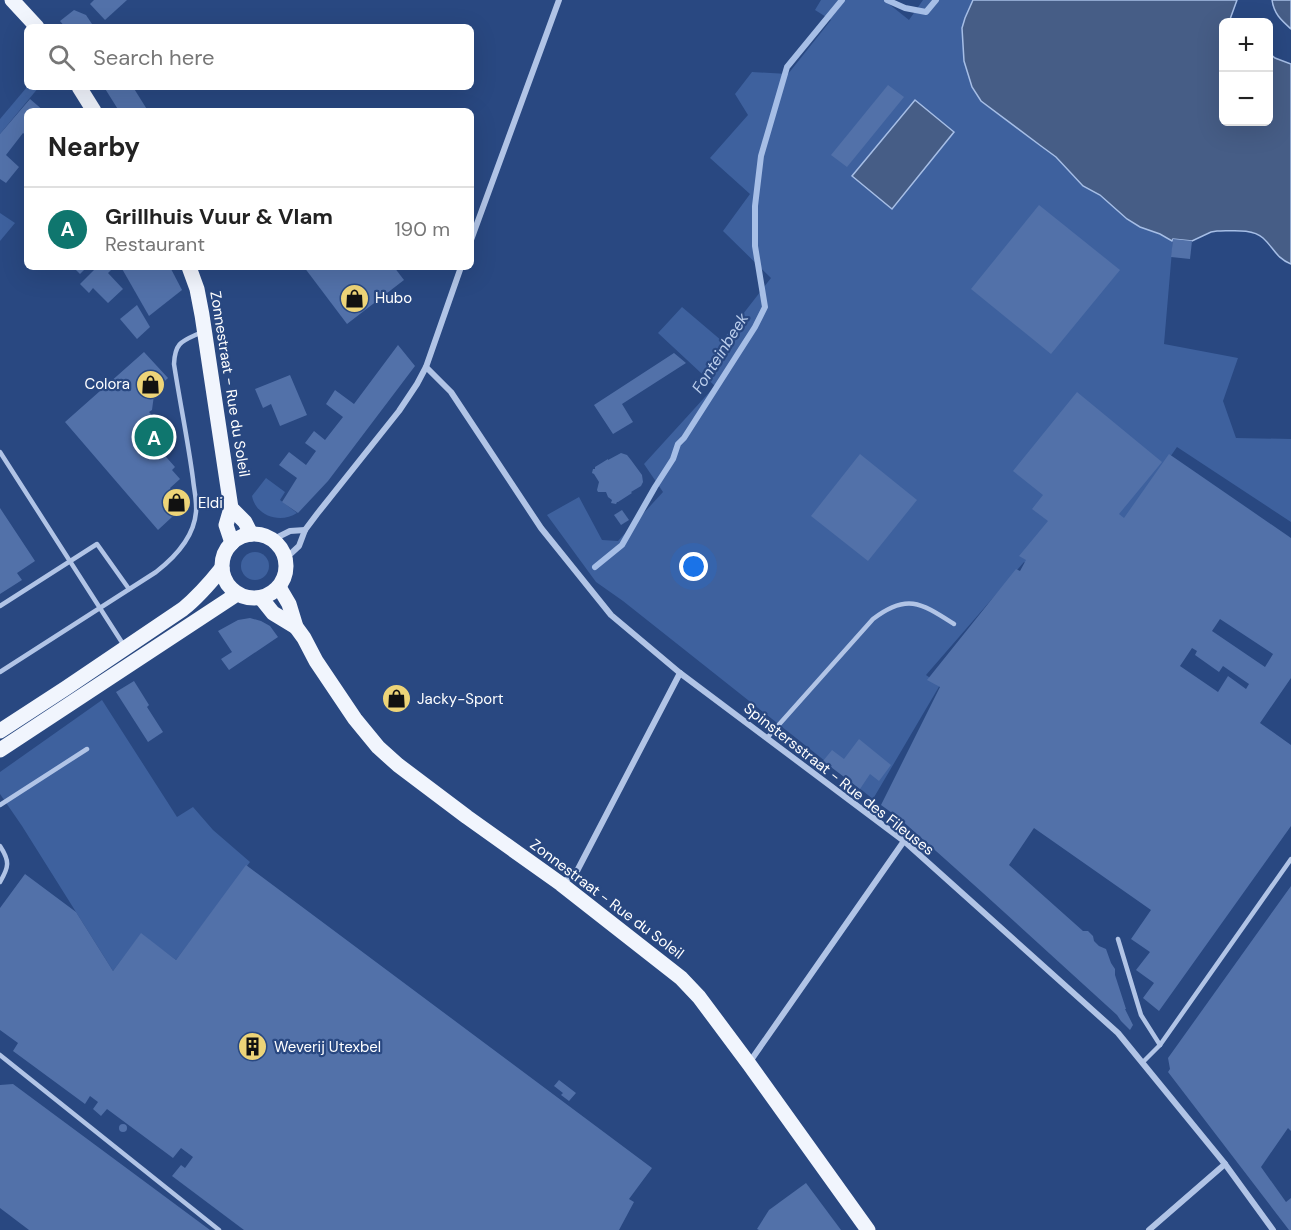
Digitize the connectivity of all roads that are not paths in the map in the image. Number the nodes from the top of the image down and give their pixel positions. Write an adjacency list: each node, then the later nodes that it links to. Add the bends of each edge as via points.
1 (12, 0): 3 (main road)
2 (559, 0): 6 (street)
3 (34, 24)
4 (81, 90): 5 (main road)
5 (92, 108)
6 (474, 232)
7 (190, 270): 9 (main road, Zonnestraat - Rue du Soleil)
8 (460, 270): 10 (street)
9 (204, 331): 12 (main road, Zonnestraat - Rue du Soleil); 21 (lane, via 178,346 174,364 196,513 190,533 168,563)
10 (426, 367): 13 (street, via 399,411); 30 (street, Spinstersstraat - Rue des Fileuses, via 451,392 541,528 611,615)
11 (0, 452): 18 (lane)
12 (231, 508): 14 (main road, Zonnestraat - Rue du Soleil); 16 (main road, Zonnestraat - Rue du Soleil, via 226,525)
13 (305, 530): 15 (street, via 290,531); 17 (street, via 299,546)
14 (251, 534): 15 (main road); 16 (main road)
15 (272, 540): 17 (main road)
16 (232, 543): 19 (main road)
17 (285, 559): 20 (main road, via 286,569)
18 (70, 561): 21 (lane, via 97,544); 24 (lane); 25 (lane)
19 (222, 568): 22 (main road, via 229,587); 28 (main road, via 195,600)
20 (279, 587): 23 (main road); 27 (main road, Zonnestraat - Rue du Soleil)
21 (129, 589): 25 (lane)
22 (237, 594): 23 (main road); 34 (main road)
23 (261, 598): 27 (main road, Zonnestraat - Rue du Soleil, via 273,614)
24 (0, 606)
25 (100, 608): 28 (lane); 29 (lane)
26 (954, 624): 32 (lane, via 911,603 885,610)
27 (296, 627): 40 (main road, Zonnestraat - Rue du Soleil, via 316,662 378,747)
28 (125, 648): 31 (main road)
29 (0, 672)
30 (680, 673): 32 (street, Spinstersstraat - Rue des Fileuses); 40 (street, via 577,871)
31 (0, 730)
32 (767, 738): 36 (street, Spinstersstraat - Rue des Fileuses)
33 (87, 749): 35 (lane)
34 (0, 750)
35 (0, 805)
36 (904, 841): 44 (street, Spinstersstraat - Rue des Fileuses, via 1118,1033); 45 (street)
37 (0, 846): 39 (lane, via 8,865)
38 (1291, 859): 42 (lane)
39 (0, 882)
40 (561, 884): 45 (main road, Zonnestraat - Rue du Soleil, via 681,978)
41 (1118, 939): 42 (lane, via 1141,1015)
42 (1160, 1045): 44 (lane)
43 (0, 1055): 47 (lane)
44 (1142, 1063): 46 (street, Spinstersstraat - Rue des Fileuses)
45 (749, 1064): 48 (main road, Zonnestraat - Rue du Soleil)
46 (1225, 1164): 49 (street); 50 (street, Spinstersstraat - Rue des Fileuses)
47 (219, 1230)
48 (868, 1230)
49 (1149, 1230)
50 (1273, 1230)

